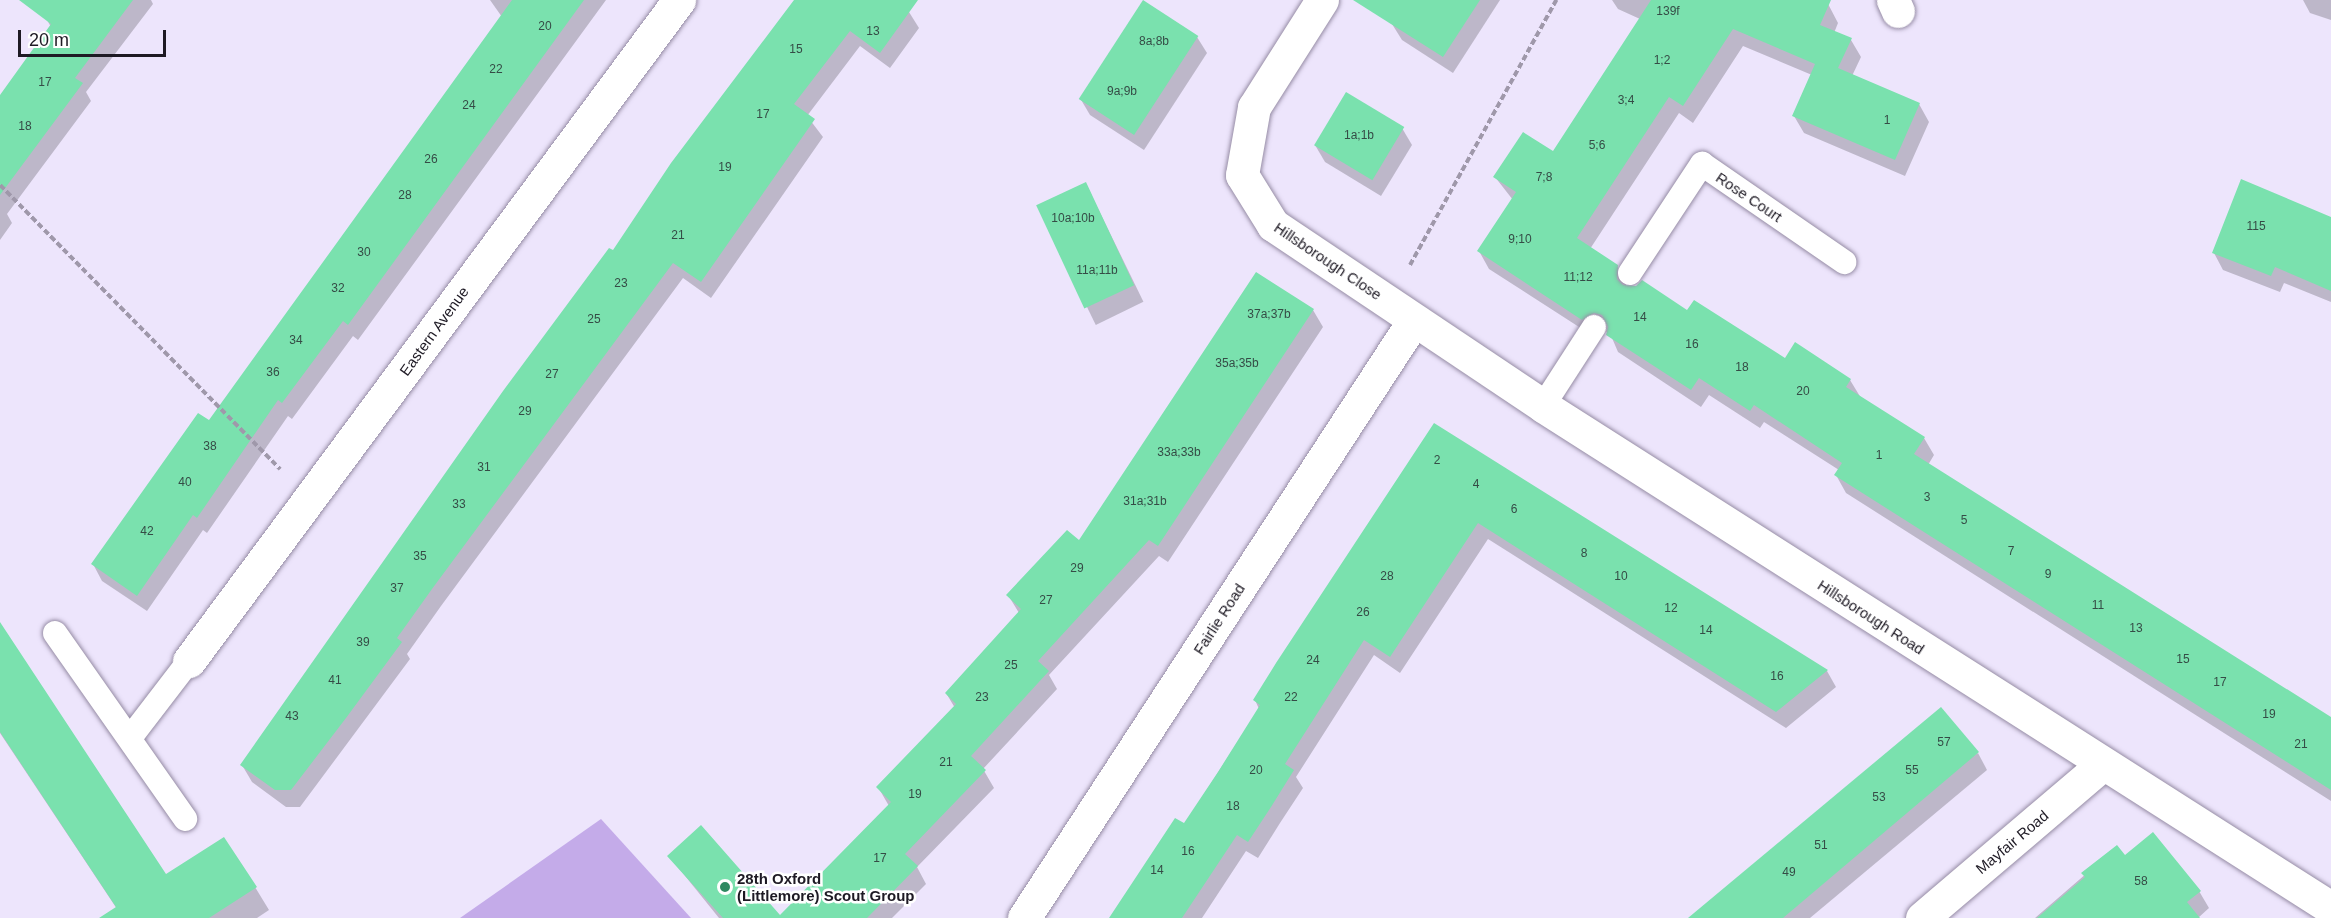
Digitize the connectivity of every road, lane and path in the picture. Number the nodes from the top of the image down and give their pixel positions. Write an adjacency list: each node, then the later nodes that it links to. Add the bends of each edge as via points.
1 (679, 0): 10 (street, Eastern Avenue)
2 (1322, 0): 7 (street, Hillsborough Close, via 1254,107 1242,175 1272,225)
3 (1556, 0): 7 (path)
4 (0, 185): 10 (path)
5 (1844, 262): 6 (lane, Rose Court, via 1702,164)
6 (1630, 273)
7 (1401, 311): 9 (street, Hillsborough Road); 17 (street, Fairlie Road)
8 (1594, 327): 9 (lane)
9 (1543, 406): 14 (street, Hillsborough Road)
10 (310, 499): 12 (street, Eastern Avenue)
11 (55, 633): 13 (lane)
12 (189, 661): 13 (lane)
13 (130, 738): 15 (lane)
14 (2102, 765): 16 (street, Hillsborough Road); 18 (street, Mayfair Road)
15 (185, 819)
16 (2331, 908)
17 (1023, 918)
18 (1922, 918)

